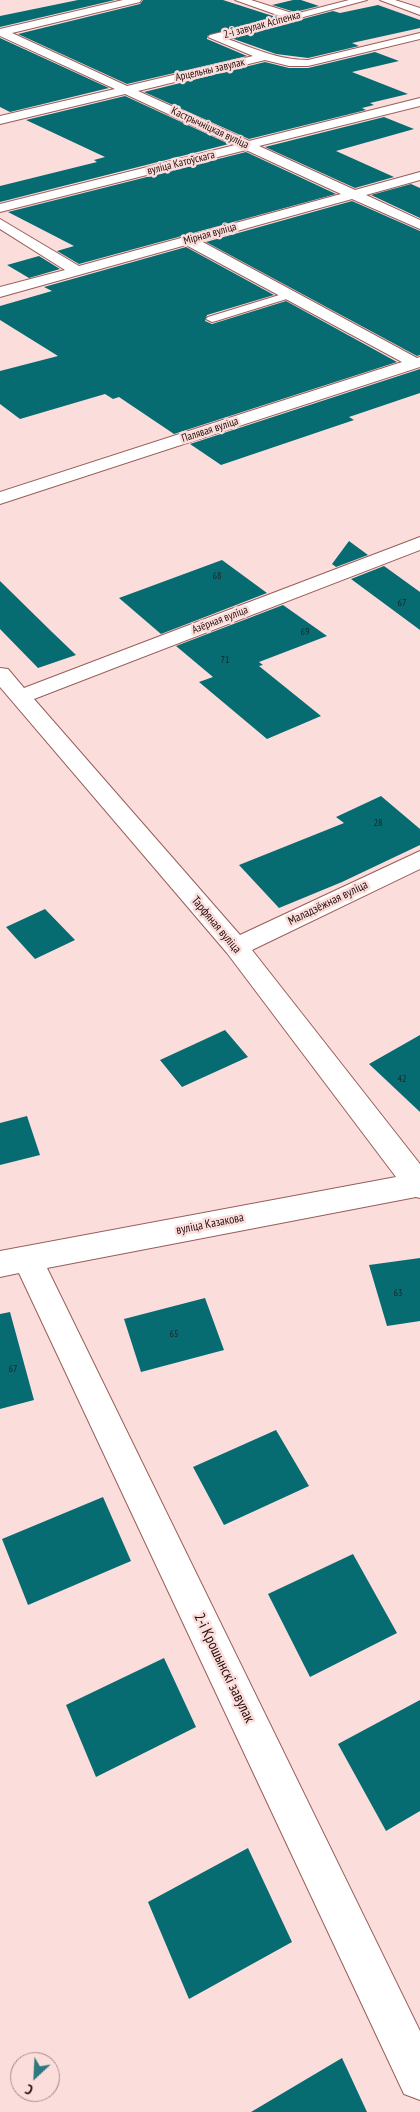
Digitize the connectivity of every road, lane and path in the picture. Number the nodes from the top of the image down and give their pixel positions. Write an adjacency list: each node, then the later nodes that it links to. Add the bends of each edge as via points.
1 (136, 0): 7 (street)
2 (240, 0): 6 (street)
3 (362, 0): 6 (street, 2-і завулак Асіпенка)
4 (385, 0): 5 (street)
5 (420, 12)
6 (292, 16): 9 (street, 2-і завулак Асіпенка, via 214,37)
7 (1, 33): 10 (street, Кастрычніцкая вуліца)
8 (420, 36): 9 (street, Арцельны завулак, via 308,63 289,63)
9 (265, 57): 10 (street, Арцельны завулак)
10 (126, 90): 12 (street, Арцельны завулак); 13 (street, Кастрычніцкая вуліца)
11 (420, 102): 13 (street, вуліца Катоўскага)
12 (0, 120)
13 (250, 146): 15 (street, Кастрычніцкая вуліца); 16 (street, вуліца Катоўскага)
14 (420, 176): 15 (street, Мірная вуліца)
15 (354, 194): 18 (street, Кастрычніцкая вуліца); 19 (street, Мірная вуліца)
16 (0, 208)
17 (0, 223): 20 (street)
18 (420, 225)
19 (188, 240): 20 (street, Мірная вуліца); 22 (street)
20 (77, 271): 21 (street, Мірная вуліца)
21 (0, 292)
22 (289, 295): 23 (lane); 24 (street)
23 (212, 318)
24 (417, 363): 25 (street, Палявая вуліца)
25 (0, 498)
26 (420, 543): 28 (street, Азёрная вуліца)
27 (0, 674): 28 (street, Тарфяная вуліца)
28 (20, 697): 30 (street, Тарфяная вуліца)
29 (420, 859): 30 (street, Маладзёжная вуліца)
30 (236, 947): 31 (street, Тарфяная вуліца)
31 (420, 1184): 32 (street, вуліца Казакова)
32 (14, 1261): 33 (street, 2-і Крошынскі завулак)
33 (420, 2078)

